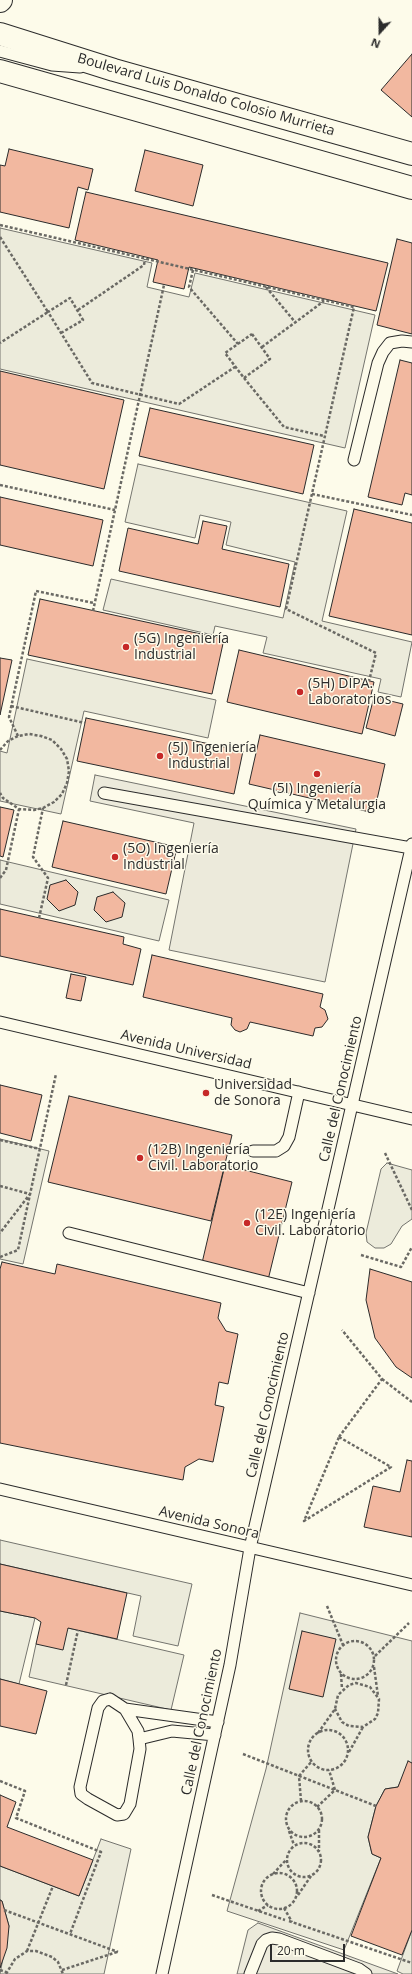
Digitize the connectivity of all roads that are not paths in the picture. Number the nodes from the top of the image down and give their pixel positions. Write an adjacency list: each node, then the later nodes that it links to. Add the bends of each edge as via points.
1 (0, 34): 3 (main road, Boulevard Luis Donaldo Colosio Murrieta)
2 (0, 51): 3 (lane, via 52,65)
3 (114, 70): 5 (main road, Boulevard Luis Donaldo Colosio Murrieta)
4 (0, 71): 6 (main road)
5 (412, 154)
6 (412, 188)
7 (412, 342): 8 (lane, via 390,343 383,352)
8 (354, 460)
9 (104, 793): 10 (lane)
10 (412, 846): 13 (lane, Calle del Conocimiento)
11 (0, 1022): 12 (lane, Avenida Universidad)
12 (299, 1092): 13 (lane, Avenida Universidad); 15 (lane, via 289,1137 284,1146 276,1151)
13 (353, 1104): 14 (lane, Avenida Universidad); 17 (lane, Calle del Conocimiento)
14 (412, 1118)
15 (253, 1151)
16 (69, 1233): 17 (lane)
17 (309, 1293): 19 (lane, Calle del Conocimiento)
18 (0, 1489): 19 (lane, Avenida Sonora)
19 (250, 1548): 20 (lane, Avenida Sonora); 22 (lane, Calle del Conocimiento)
20 (412, 1585)
21 (125, 1709): 22 (lane); 24 (lane, via 138,1731); 24 (lane, via 110,1699 103,1701 98,1708 80,1787 81,1794 118,1815 124,1814 130,1804 140,1749)
22 (218, 1722): 23 (lane, Calle del Conocimiento)
23 (215, 1735): 24 (lane, via 172,1731); 25 (lane, Calle del Conocimiento)
24 (139, 1740)
25 (162, 1974)
26 (250, 1974): 27 (lane, via 262,1944 272,1938)
27 (366, 1974)

